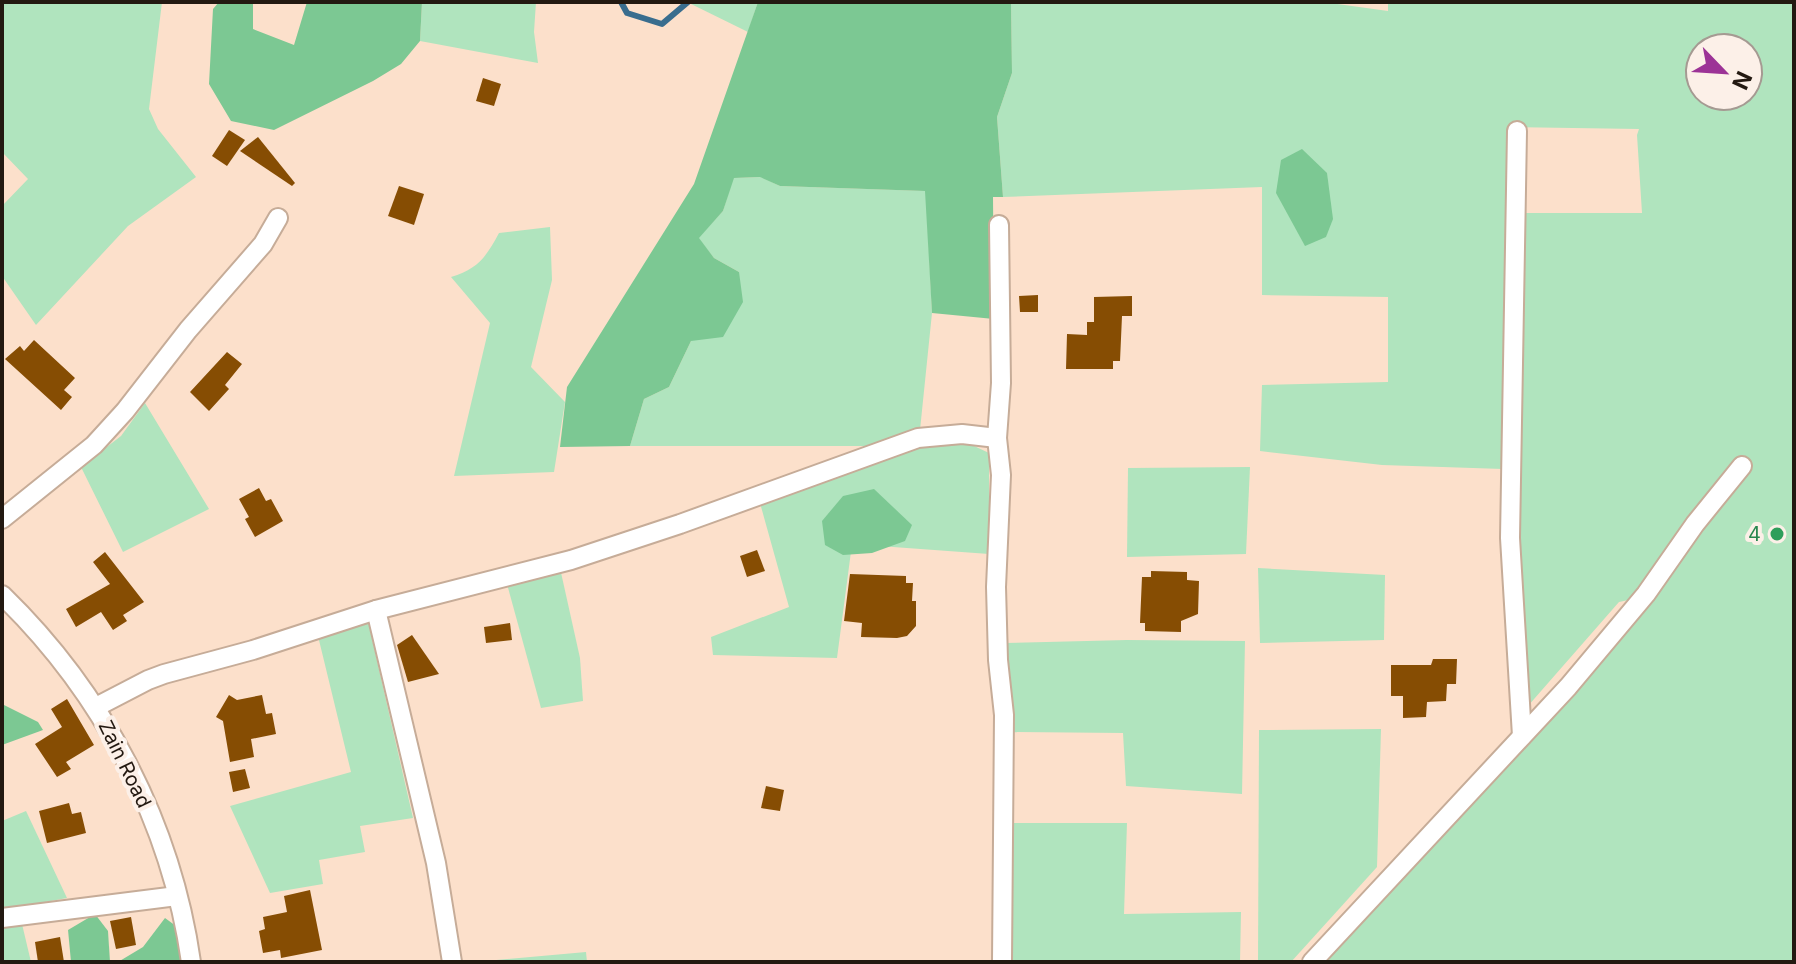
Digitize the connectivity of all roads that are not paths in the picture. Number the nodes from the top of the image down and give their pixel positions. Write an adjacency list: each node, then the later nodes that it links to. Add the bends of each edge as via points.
1 (1517, 131): 10 (street, via 1510,538)
2 (278, 218): 6 (street, via 263,244 94,445)
3 (999, 225): 4 (street)
4 (997, 438): 8 (street, via 918,438 571,560); 15 (street, via 1001,475 996,587 1004,715)
5 (1742, 466): 10 (street, via 1646,594)
6 (2, 519)
7 (2, 595): 9 (street, Zain Road)
8 (376, 610): 9 (street, via 148,680); 14 (street, via 436,863)
9 (96, 707): 11 (street, Zain Road, via 127,762)
10 (1522, 736): 16 (street)
11 (177, 896): 12 (street); 13 (street, Zain Road)
12 (2, 918)
13 (191, 962)
14 (452, 962)
15 (1002, 962)
16 (1312, 962)

